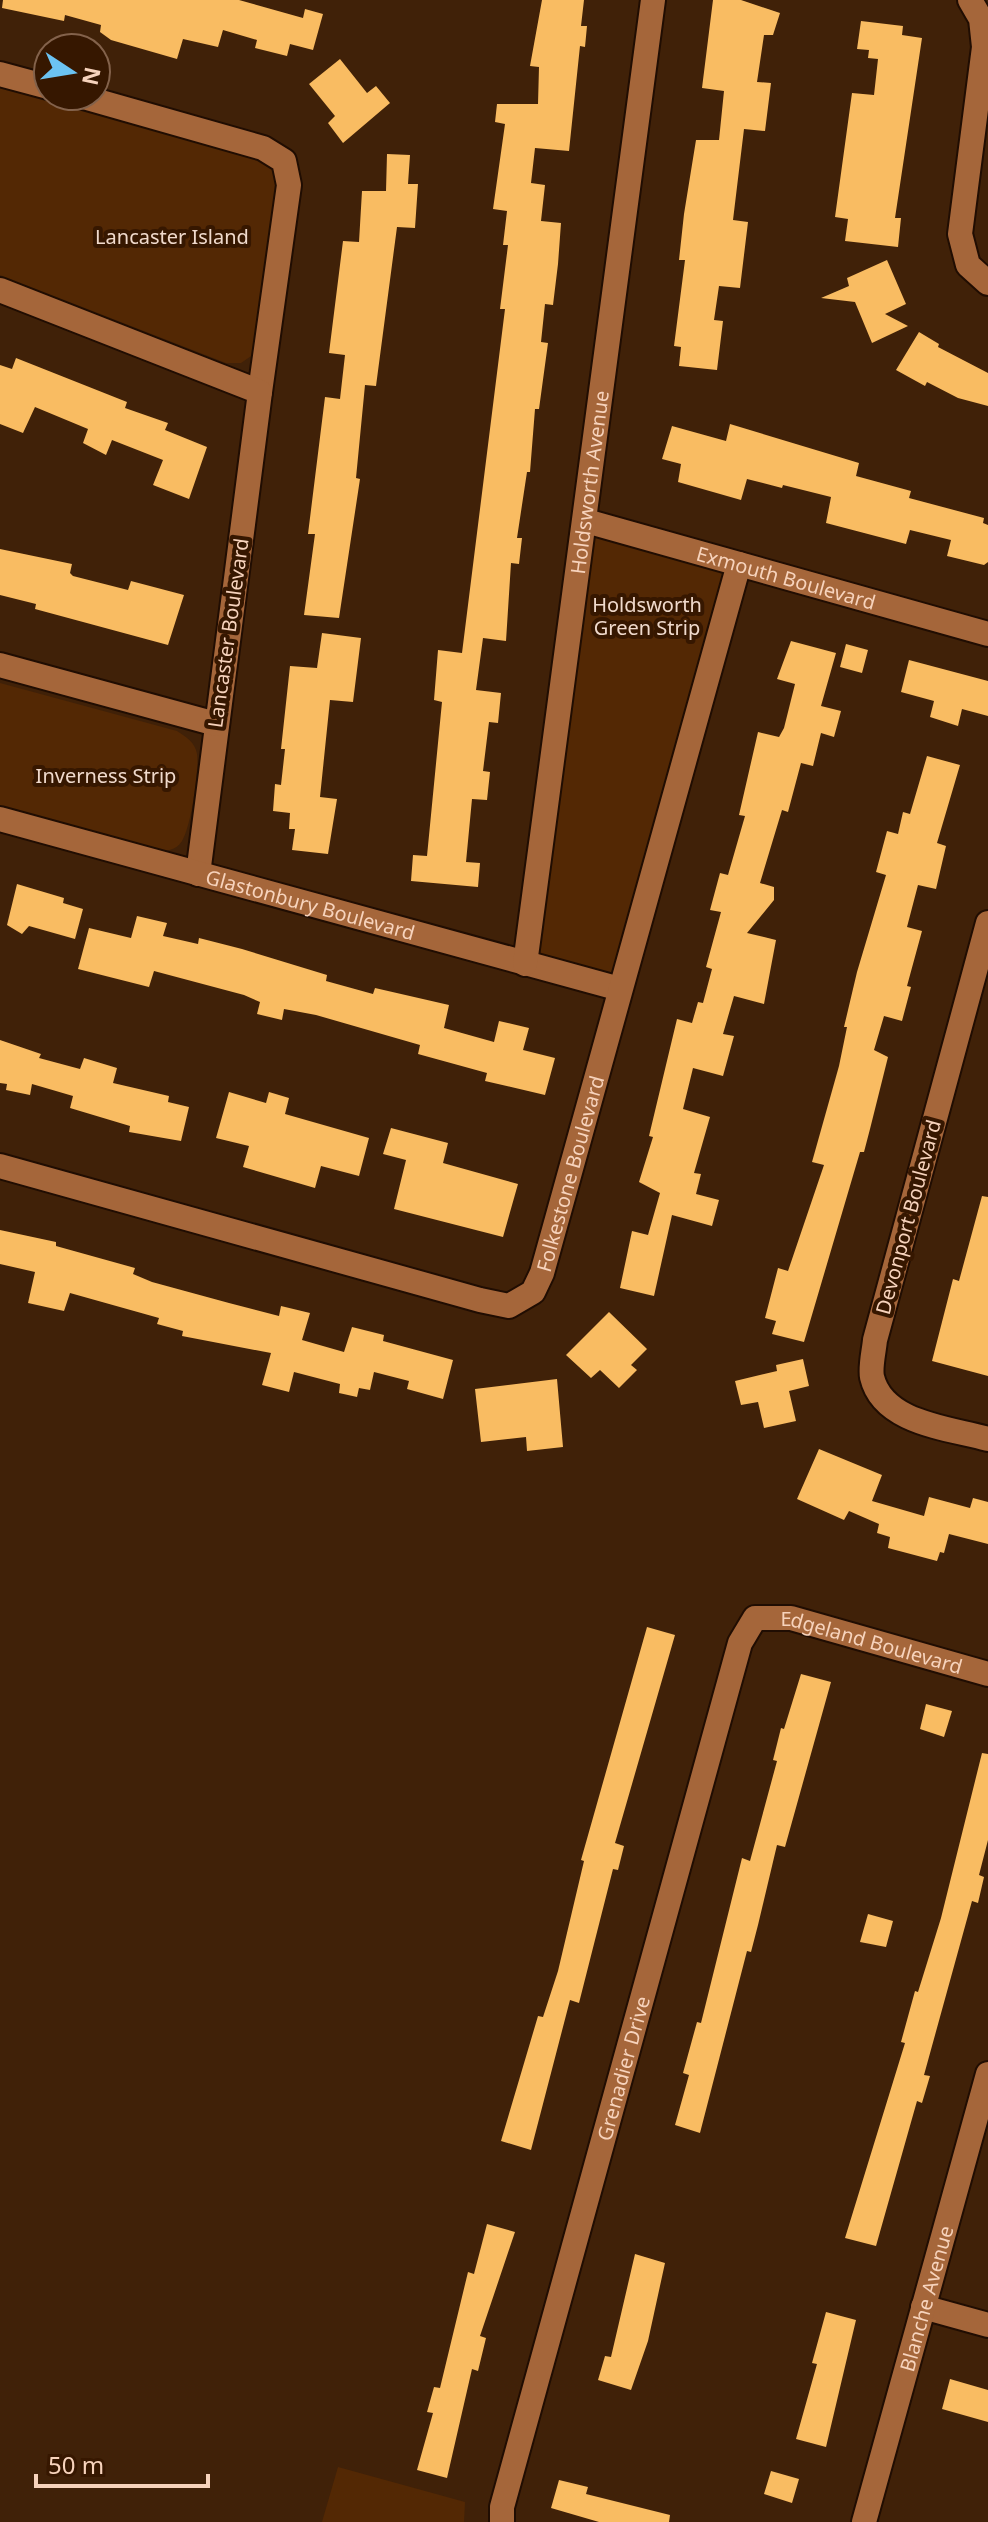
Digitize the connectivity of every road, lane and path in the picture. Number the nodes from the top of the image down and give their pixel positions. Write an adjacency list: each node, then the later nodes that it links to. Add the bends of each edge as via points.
1 (653, 0): 9 (street, Holdsworth Avenue)
2 (970, 0): 6 (street, via 981,19 984,47 960,234 968,265)
3 (0, 74): 4 (street)
4 (32, 83)
5 (112, 105): 8 (street, Lancaster Boulevard, via 263,148 284,161 289,185)
6 (988, 283)
7 (0, 290): 8 (street)
8 (260, 392): 13 (street, Lancaster Boulevard)
9 (586, 521): 10 (street, Exmouth Boulevard); 17 (street, Holdsworth Avenue)
10 (739, 564): 11 (street, Exmouth Boulevard); 18 (street, Folkestone Boulevard)
11 (988, 634)
12 (0, 665): 13 (street)
13 (216, 724): 15 (street, Lancaster Boulevard)
14 (0, 819): 15 (street, Glastonbury Boulevard)
15 (198, 874): 17 (street, Glastonbury Boulevard)
16 (988, 923): 20 (street, Devonport Boulevard, via 875,1340 872,1376 882,1399 900,1414)
17 (525, 964): 18 (street, Glastonbury Boulevard)
18 (620, 989): 19 (street, Folkestone Boulevard, via 542,1273 533,1292 509,1306)
19 (0, 1166)
20 (988, 1439)
21 (755, 1618): 22 (street, Edgeland Boulevard, via 791,1618); 26 (street, Grenadier Drive, via 735,1658)
22 (988, 1674)
23 (988, 2074): 24 (street, Blanche Avenue)
24 (923, 2307): 25 (street); 27 (street, Blanche Avenue)
25 (988, 2325)
26 (502, 2522)
27 (864, 2522)

